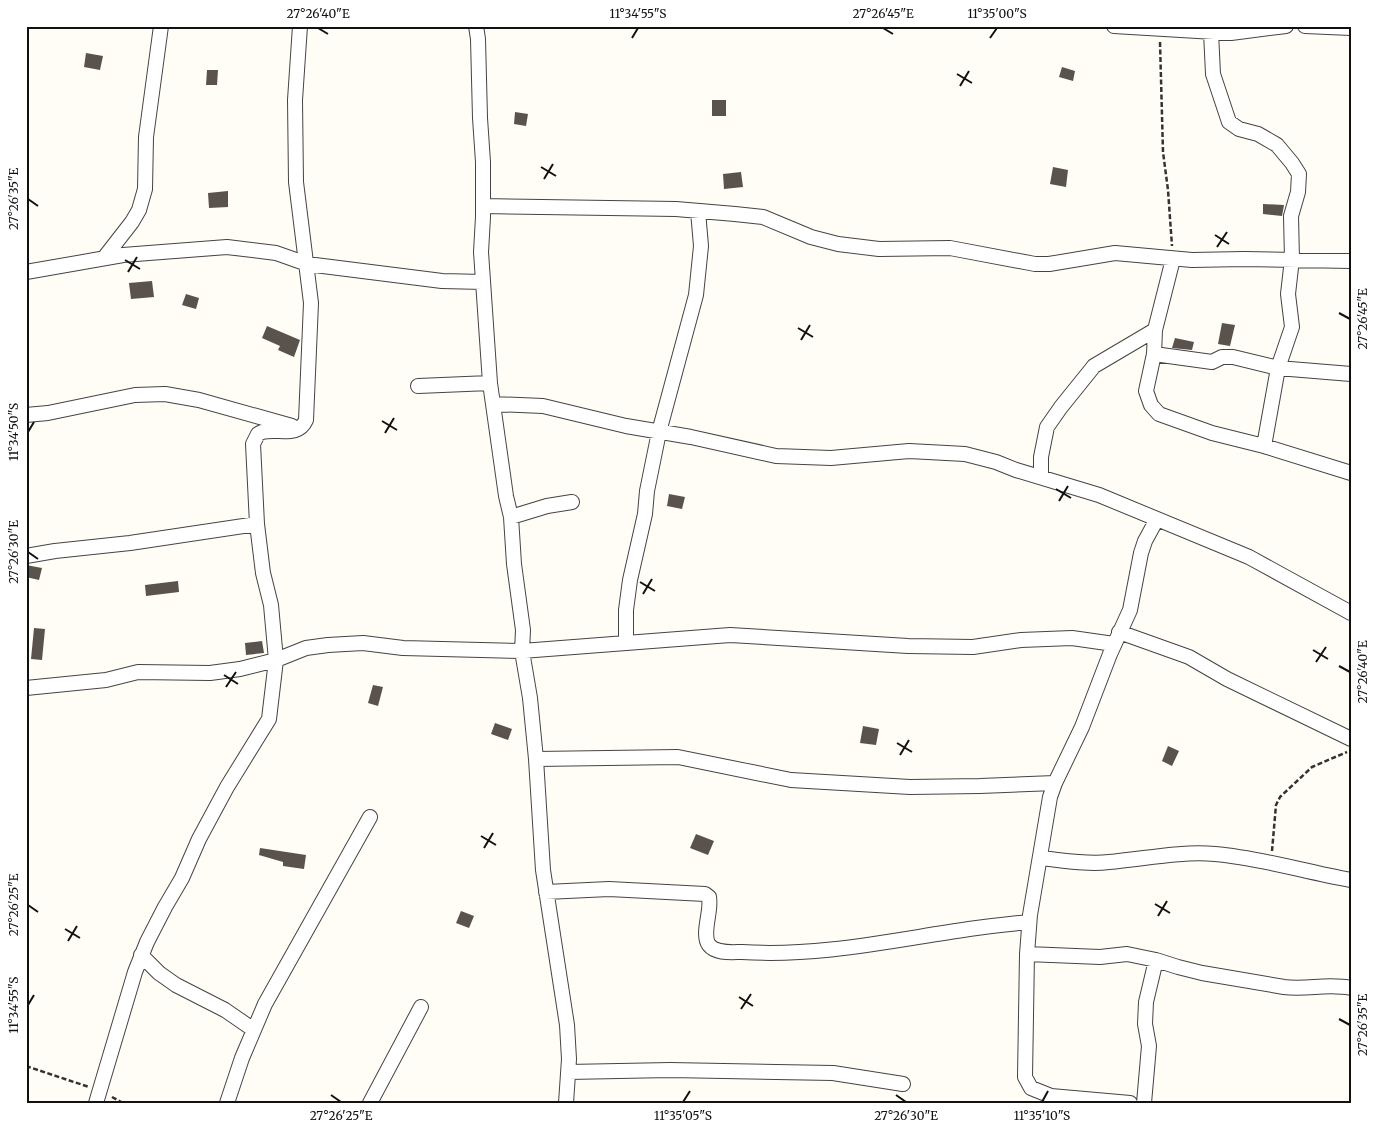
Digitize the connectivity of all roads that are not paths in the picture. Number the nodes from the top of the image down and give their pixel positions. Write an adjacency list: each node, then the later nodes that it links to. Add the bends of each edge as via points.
1 (161, 26): 12 (street, via 146,137 145,189 132,222)
2 (300, 26): 16 (street, via 295,100 296,182)
3 (476, 26): 10 (street)
4 (1114, 26): 7 (street)
5 (1286, 26): 9 (street, via 1230,33)
6 (1305, 26): 8 (street)
7 (1160, 27): 9 (street)
8 (1351, 28)
9 (1211, 32): 14 (street, via 1213,74 1229,122 1277,145 1298,174 1298,192 1291,216)
10 (483, 206): 11 (street); 18 (street)
11 (698, 211): 13 (street, via 763,217 811,237 879,249 950,248 1035,264 1115,253); 28 (street, via 701,246 696,295)
12 (104, 258): 16 (street, via 227,247 276,254); 17 (street)
13 (1173, 259): 14 (street); 19 (street)
14 (1292, 259): 15 (street); 21 (street, via 1288,294 1292,327)
15 (1351, 261)
16 (307, 264): 18 (street, via 442,281); 27 (street, via 312,303 306,420)
17 (26, 272)
18 (483, 282): 23 (street)
19 (1155, 330): 20 (street); 31 (street, via 1094,366 1061,408 1047,428)
20 (1154, 354): 21 (street, via 1212,362 1233,357); 29 (street, via 1146,391 1151,405 1159,414 1212,433)
21 (1278, 368): 22 (street); 29 (street)
22 (1351, 374)
23 (490, 383): 24 (street); 25 (street)
24 (418, 386)
25 (493, 404): 28 (street, via 542,406); 33 (street)
26 (26, 415): 27 (street, via 135,394 165,394 199,400)
27 (300, 429): 35 (street, via 262,432 254,442)
28 (659, 432): 31 (street, via 776,456 831,458 909,451 965,454); 39 (street, via 630,580)
29 (1264, 446): 30 (street)
30 (1351, 473)
31 (1041, 477): 34 (street, via 1099,495)
32 (572, 502): 33 (street)
33 (511, 516): 40 (street, via 523,630)
34 (1157, 519): 37 (street, via 1249,557); 38 (street, via 1145,541 1130,610)
35 (257, 524): 36 (street); 41 (street, via 271,605)
36 (26, 556)
37 (1351, 613)
38 (1116, 638): 39 (street, via 1021,640 973,647 730,635); 43 (street, via 1189,656 1228,679); 45 (street, via 1082,727)
39 (626, 643): 40 (street)
40 (522, 651): 41 (street, via 404,648 363,643 306,648); 44 (street)
41 (276, 660): 42 (street, via 210,673 138,672 106,680); 52 (street, via 268,724 227,786)
42 (26, 688)
43 (1351, 739)
44 (536, 759): 45 (street, via 678,757 791,780 910,787); 49 (street)
45 (1055, 783): 47 (street)
46 (370, 817): 56 (street, via 265,1004)
47 (1040, 858): 48 (street, via 1108,863 1179,854 1215,854); 50 (street)
48 (1351, 880)
49 (546, 892): 50 (street, via 609,889 706,894 710,903 706,936 710,946 718,951 762,954 833,950); 57 (street, via 564,1001)
50 (1029, 922): 51 (street)
51 (1027, 954): 53 (street, via 1100,957 1127,954); 63 (street, via 1025,1077 1031,1088 1050,1096)
52 (141, 955): 56 (street, via 176,985 225,1010); 59 (street)
53 (1156, 960): 54 (street, via 1202,973 1290,987); 64 (street, via 1146,1002 1148,1046)
54 (1351, 988)
55 (421, 1007): 61 (street)
56 (254, 1030): 60 (street)
57 (568, 1072): 58 (street, via 833,1072); 62 (street)
58 (903, 1084)
59 (98, 1097)
60 (227, 1103)
61 (370, 1103)
62 (566, 1103)
63 (1130, 1103)
64 (1144, 1103)

